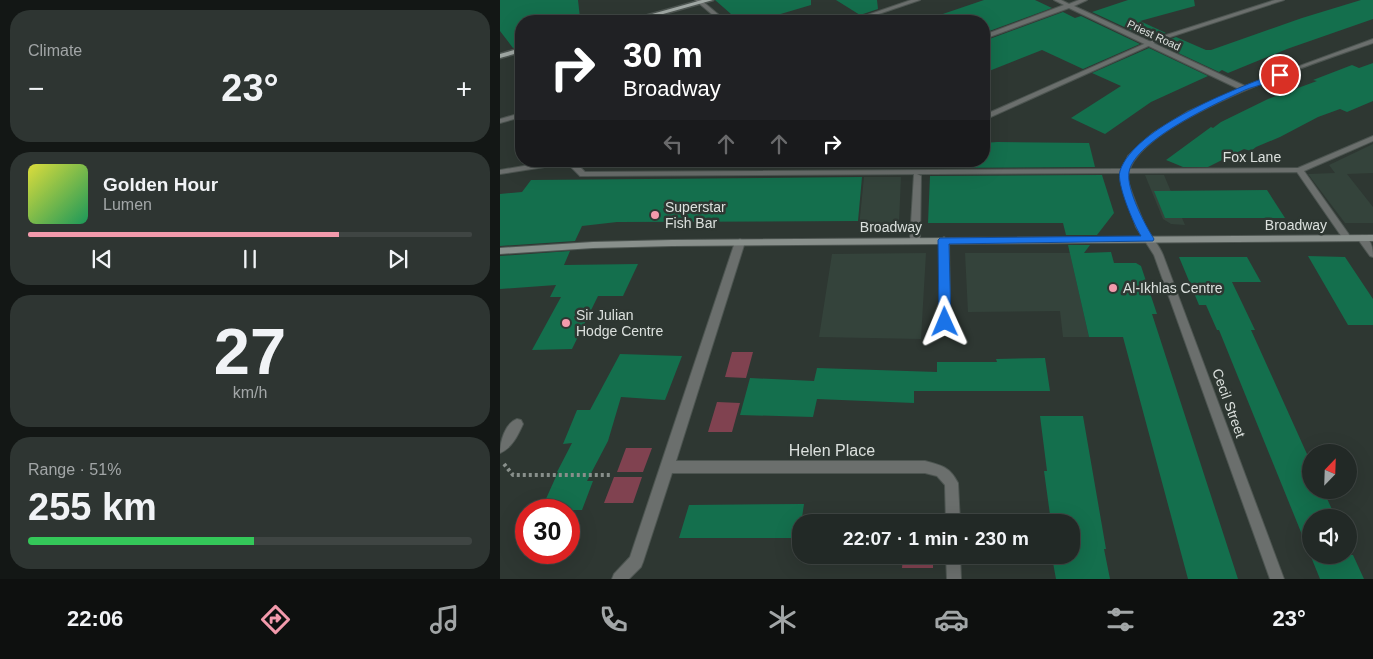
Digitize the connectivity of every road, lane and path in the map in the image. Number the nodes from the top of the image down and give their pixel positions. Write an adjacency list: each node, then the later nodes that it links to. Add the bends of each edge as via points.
1 (710, 0): 6 (main road)
2 (917, 0): 10 (street)
3 (1057, 0): 7 (street, Priest Road)
4 (1084, 0): 7 (street)
5 (1281, 0): 13 (street)
6 (700, 1): 8 (main road); 9 (street)
7 (1069, 5): 11 (street); 13 (street, Priest Road)
8 (652, 15)
9 (716, 15)
10 (871, 15)
11 (990, 35)
12 (1373, 41): 16 (street)
13 (1148, 44): 16 (street, Priest Road); 17 (street)
14 (515, 52): 15 (main road)
15 (500, 56)
16 (1243, 88): 25 (street, via 1173,123 1142,146)
17 (990, 115)
18 (515, 117): 19 (street)
19 (500, 122)
20 (1373, 138): 24 (street, Fox Lane)
21 (532, 167): 26 (street)
22 (576, 167): 27 (street, Fox Lane, via 583,174)
23 (917, 167): 27 (street)
24 (1299, 170): 25 (street, Fox Lane); 28 (street)
25 (1124, 171): 27 (street, Fox Lane); 31 (street, Cecil Street, via 1124,182 1141,228)
26 (500, 172)
27 (917, 174): 32 (street)
28 (1347, 238): 29 (main road, Broadway); 31 (main road, Broadway)
29 (1362, 238): 30 (main road, Broadway); 36 (street)
30 (1373, 238)
31 (1149, 239): 33 (main road, Broadway); 47 (street, Cecil Street, via 1168,280)
32 (915, 240): 33 (main road, Broadway); 34 (main road, Broadway)
33 (944, 240): 37 (street)
34 (740, 242): 35 (main road, Broadway, via 593,245); 41 (street)
35 (500, 251)
36 (1373, 254)
37 (945, 322)
38 (517, 424): 39 (street)
39 (500, 447)
40 (500, 458): 42 (path, via 513,475)
41 (668, 467): 43 (street, Helen Place, via 926,467 941,471 952,482); 45 (street, via 636,562)
42 (610, 475)
43 (952, 514)
44 (953, 564): 46 (street)
45 (619, 579)
46 (954, 579)
47 (1277, 579)

